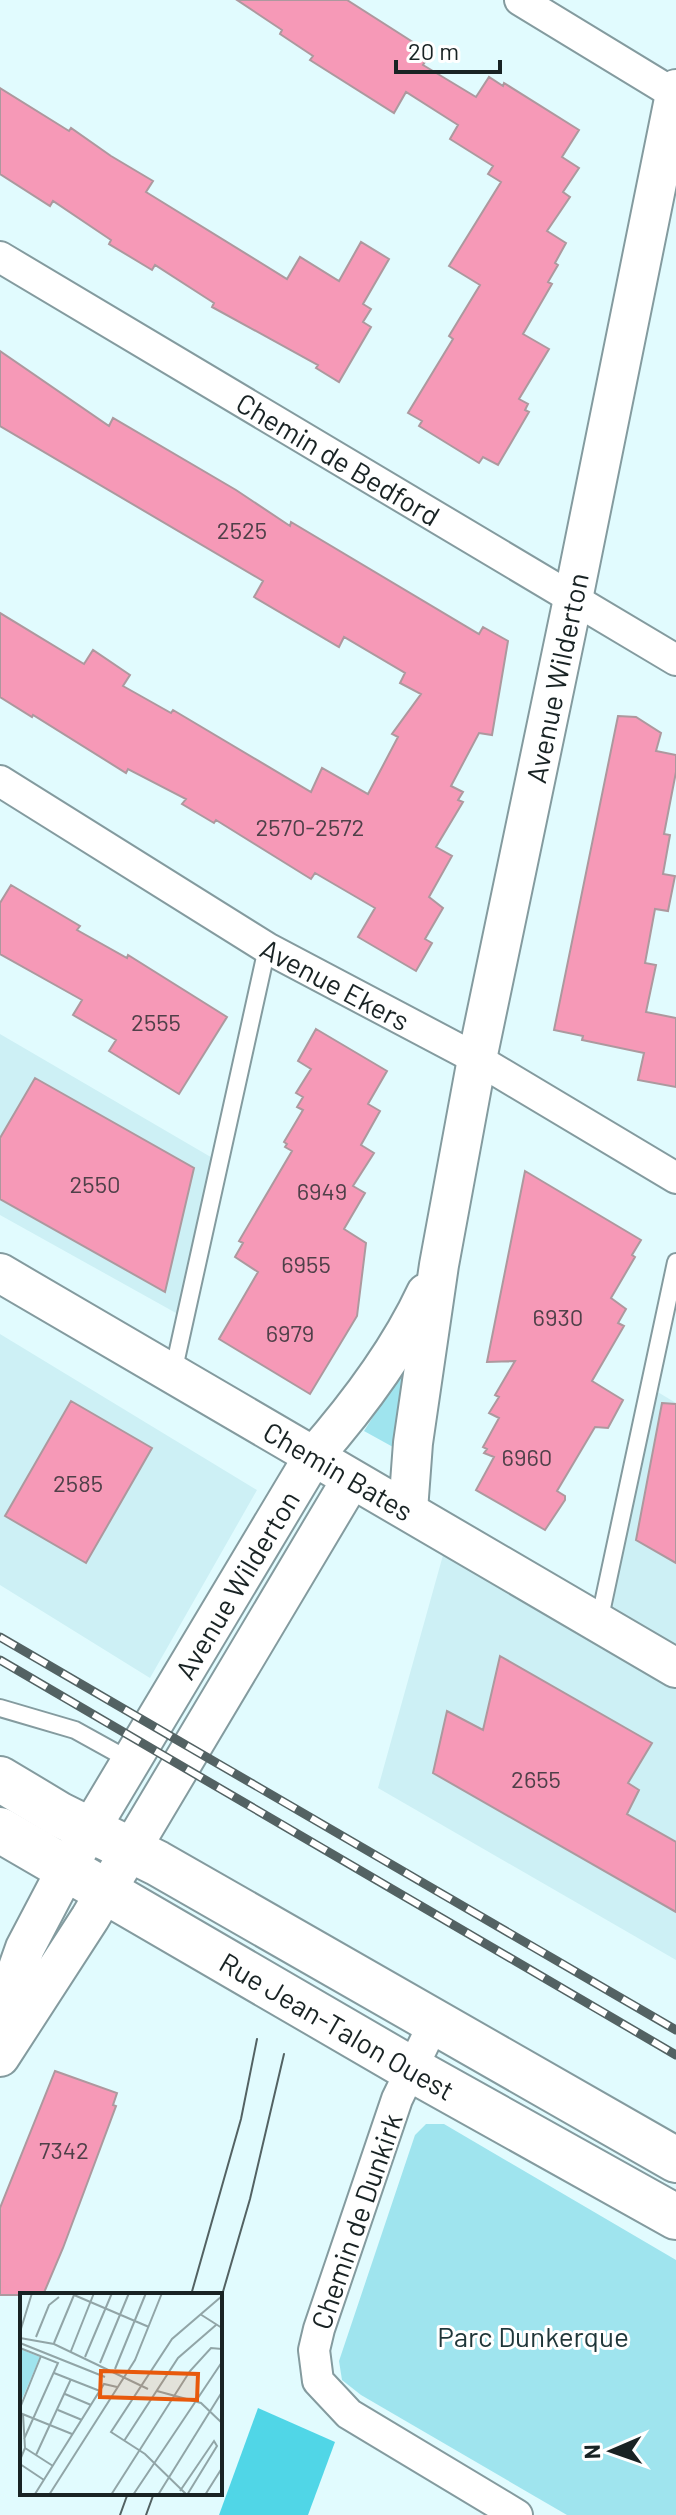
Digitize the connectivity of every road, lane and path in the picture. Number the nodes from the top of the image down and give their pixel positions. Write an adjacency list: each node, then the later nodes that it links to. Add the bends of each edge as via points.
1 (520, 0): 2 (street)
2 (676, 93): 4 (street, Avenue Wilderton)
3 (0, 257): 4 (street, Chemin de Bedford)
4 (573, 599): 5 (street, Chemin de Bedford); 8 (street, Avenue Wilderton)
5 (676, 660)
6 (0, 781): 7 (street, Avenue Ekers)
7 (267, 948): 8 (street, Avenue Ekers); 13 (lane)
8 (477, 1059): 9 (street, Avenue Ekers); 11 (street, Avenue Wilderton)
9 (676, 1178)
10 (676, 1262): 17 (lane)
11 (439, 1265): 14 (street, Avenue Wilderton, via 384,1365); 16 (street, Avenue Wilderton)
12 (0, 1273): 13 (street, Chemin Bates)
13 (173, 1374): 14 (street, Chemin Bates)
14 (313, 1457): 15 (street, Chemin Bates); 20 (street, Avenue Wilderton)
15 (351, 1480): 16 (street, Chemin Bates); 24 (street, Avenue Wilderton)
16 (408, 1510): 17 (street, Chemin Bates)
17 (599, 1622): 18 (street, Chemin Bates)
18 (676, 1668)
19 (0, 1708): 20 (lane, via 75,1730)
20 (132, 1762): 23 (street, Avenue Wilderton)
21 (0, 1779): 23 (main road, Rue Jean-Talon Ouest)
22 (0, 1830): 25 (main road, Rue Jean-Talon Ouest)
23 (92, 1830): 24 (main road, Rue Jean-Talon Ouest); 25 (street, Avenue Wilderton)
24 (131, 1848): 26 (street, Avenue Wilderton); 28 (main road, Rue Jean-Talon Ouest)
25 (67, 1868): 26 (main road, Rue Jean-Talon Ouest); 27 (street, Avenue Wilderton, via 25,1948)
26 (105, 1891): 29 (street, Avenue Wilderton); 30 (main road, Rue Jean-Talon Ouest)
27 (0, 2019)
28 (435, 2021): 30 (street, Chemin de Dunkirk); 31 (main road, Rue Jean-Talon Ouest)
29 (0, 2057)
30 (411, 2069): 32 (main road, Rue Jean-Talon Ouest); 33 (street, Chemin de Dunkirk, via 319,2329 314,2350 318,2381 349,2414)
31 (676, 2160)
32 (676, 2217)
33 (512, 2514)

